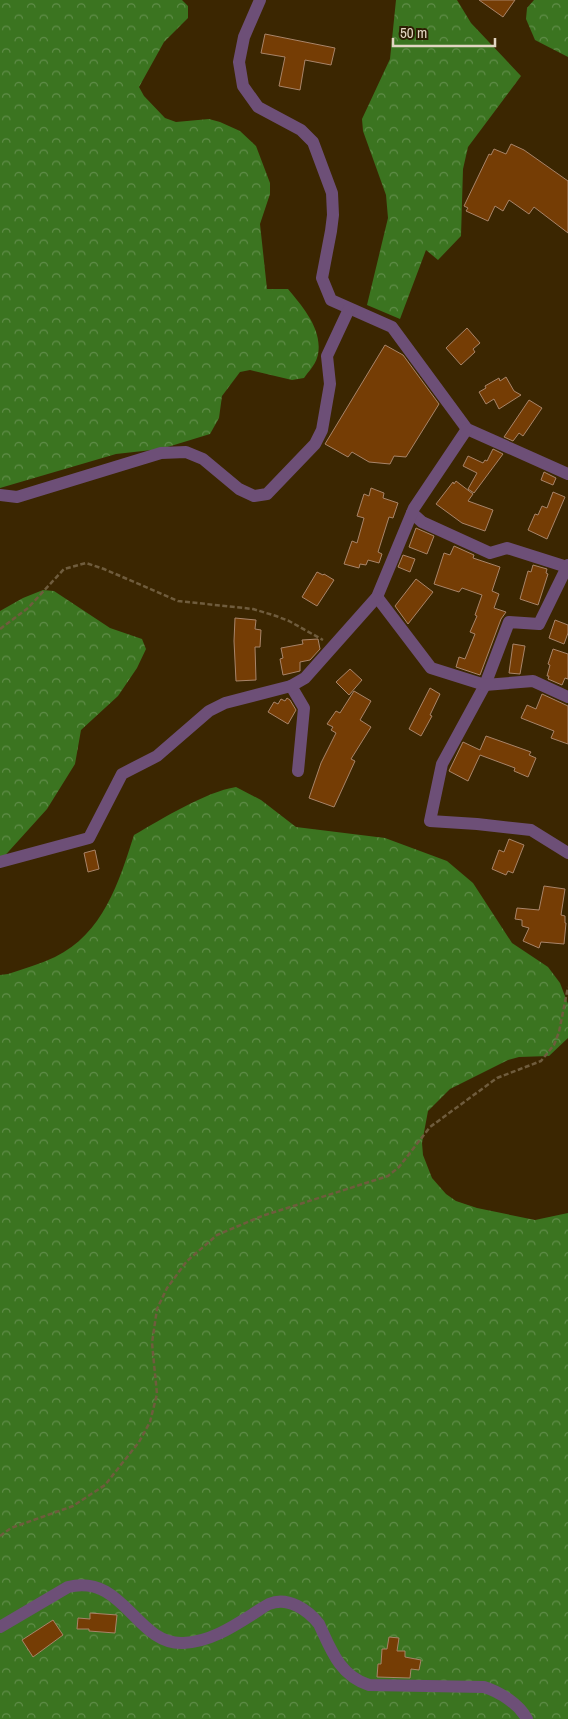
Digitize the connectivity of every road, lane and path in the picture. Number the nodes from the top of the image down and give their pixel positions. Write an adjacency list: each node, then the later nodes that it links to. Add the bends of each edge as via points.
1 (260, 0): 2 (street, via 244,37 239,62 243,86 258,107 301,130 312,142 332,193 332,223 322,278 331,300)
2 (349, 309): 3 (street, via 392,327); 5 (street, via 327,356 330,384 322,430 315,444 268,494 254,496 238,489 203,459 186,452 161,453 17,497)
3 (467, 430): 4 (street); 6 (street)
4 (568, 474)
5 (0, 495)
6 (412, 513): 7 (street, via 422,522 490,553 507,548); 8 (street)
7 (568, 566): 11 (street, via 539,624 509,622)
8 (377, 597): 10 (street); 11 (street, via 431,668)
9 (0, 629): 10 (path, via 28,608 64,569 86,563 178,601 253,609 276,616)
10 (334, 646): 12 (street, via 305,678)
11 (484, 685): 13 (street, via 533,681); 15 (street, via 442,764 430,821 531,830)
12 (291, 686): 14 (street, via 304,708); 16 (street, via 209,710 157,756 122,774 90,838)
13 (568, 697)
14 (298, 771)
15 (568, 853)
16 (0, 862)
17 (568, 987): 18 (path, via 554,1045 541,1061 497,1078 430,1127 388,1176 262,1216 226,1231 187,1261 167,1288 157,1309 152,1343 156,1394 150,1422 139,1442 104,1484 72,1506 11,1528)
18 (0, 1536)
19 (0, 1627): 20 (street, via 68,1587 79,1584 105,1591 160,1638 179,1643 201,1641 225,1631 270,1604 290,1604 315,1619 341,1666 362,1682 484,1687 514,1703)
20 (527, 1719)

